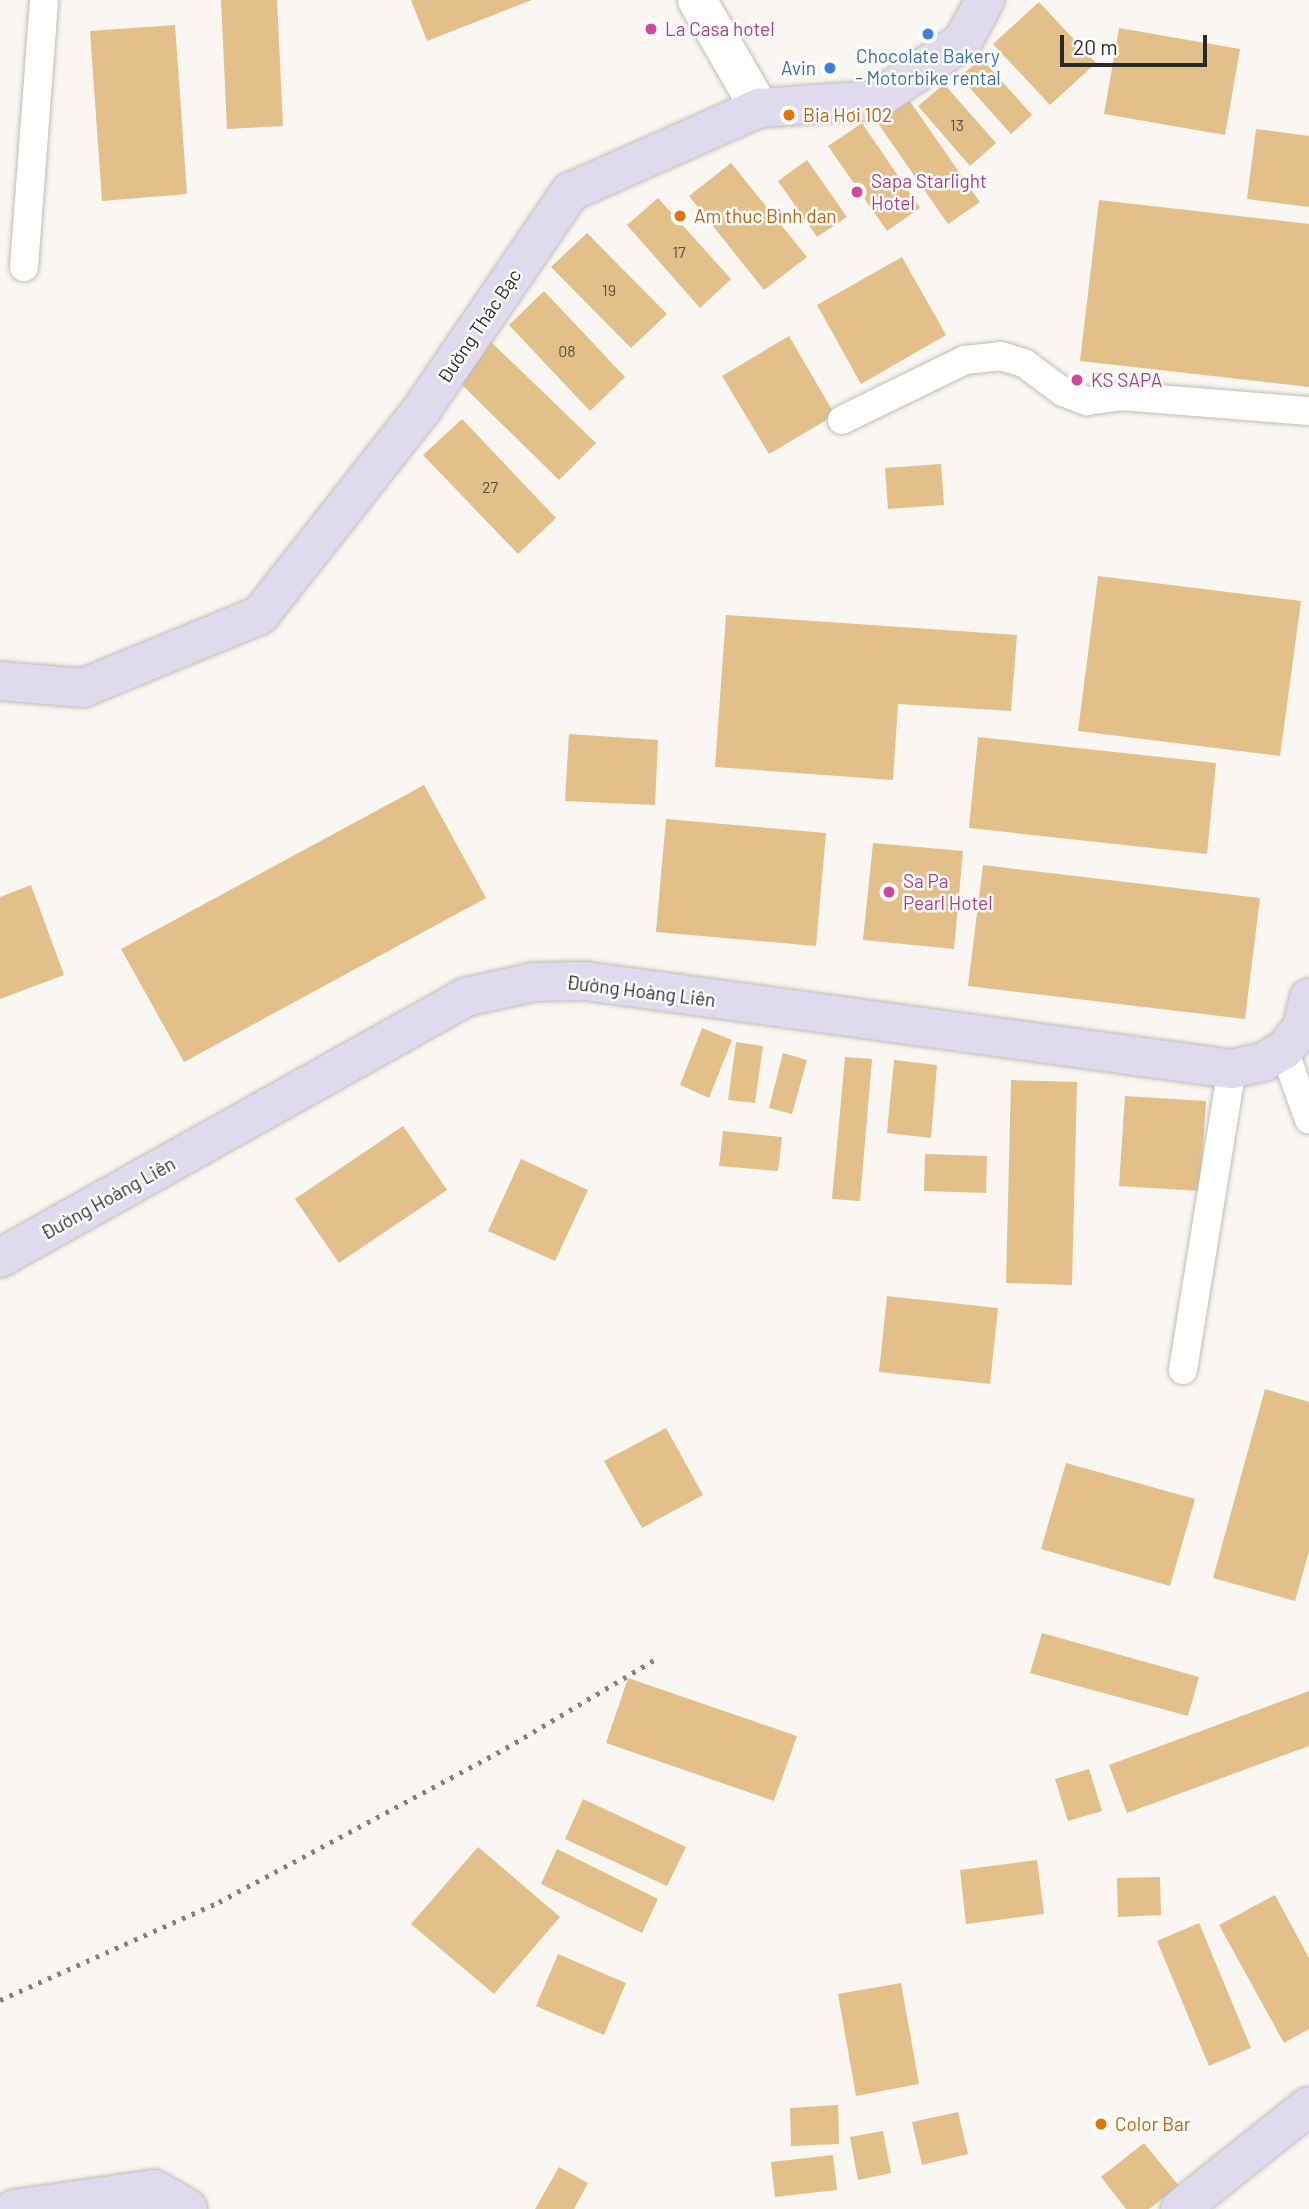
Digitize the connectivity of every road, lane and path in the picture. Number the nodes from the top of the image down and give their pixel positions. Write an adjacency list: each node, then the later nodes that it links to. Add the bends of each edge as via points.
1 (44, 0): 5 (lane)
2 (697, 0): 4 (street)
3 (985, 0): 4 (street, Đường Thác Bạc, via 963,41 876,100)
4 (759, 108): 8 (street, Đường Thác Bạc, via 570,192 422,410 260,615 83,688)
5 (24, 267)
6 (1309, 411): 7 (lane, via 1121,396 1087,401 1062,392 1024,363 1001,356 965,360)
7 (842, 421)
8 (0, 681)
9 (1309, 998): 10 (street, via 1302,1028)
10 (1284, 1050): 11 (street, Đường Hoàng Liên, via 1263,1062); 12 (lane)
11 (1232, 1069): 13 (street, Đường Hoàng Liên, via 584,981 533,982 466,997); 14 (lane)
12 (1309, 1119)
13 (0, 1258)
14 (1184, 1370)
15 (1309, 2106): 18 (street)
16 (14, 2209): 17 (street, via 154,2189)
17 (188, 2209)
18 (1180, 2209)

